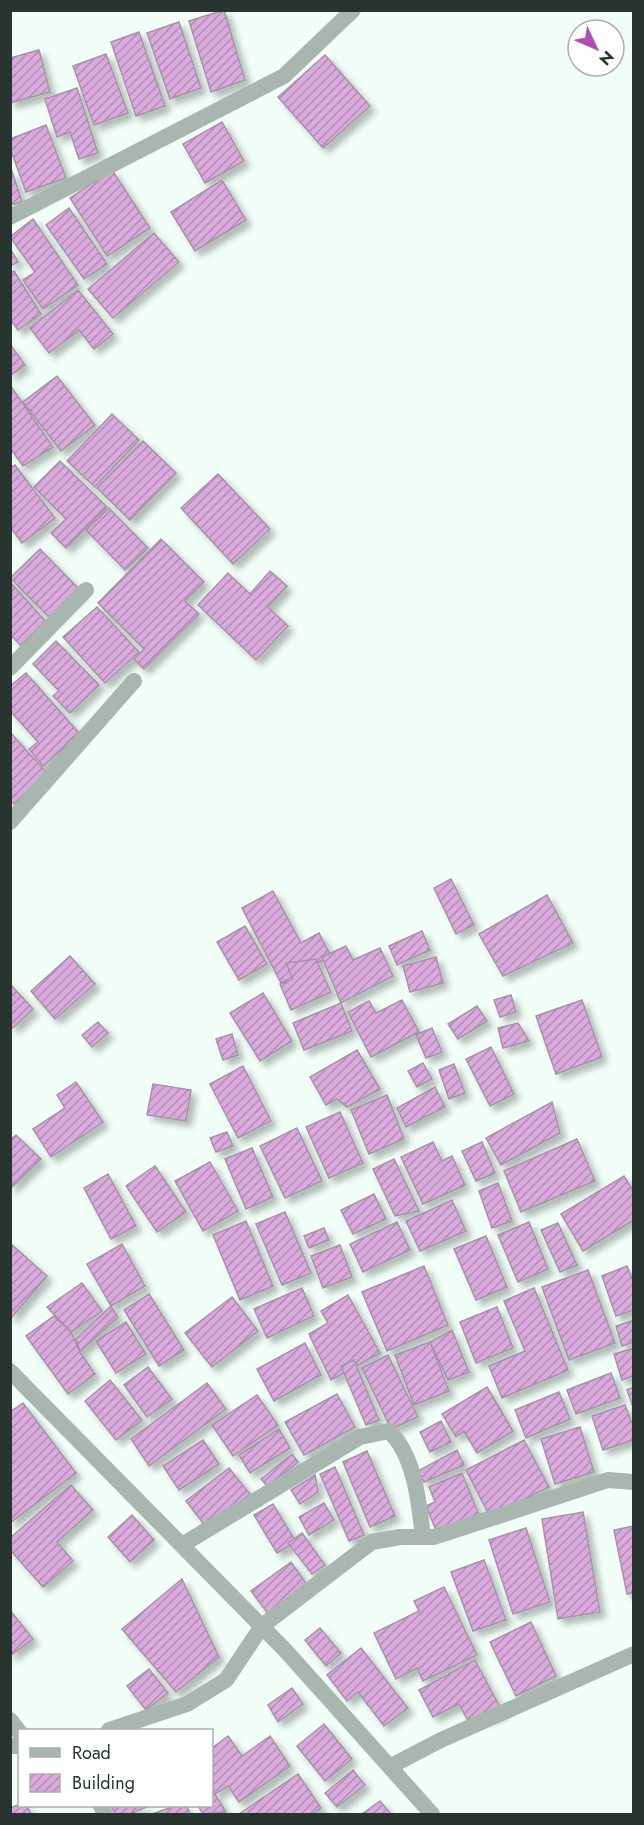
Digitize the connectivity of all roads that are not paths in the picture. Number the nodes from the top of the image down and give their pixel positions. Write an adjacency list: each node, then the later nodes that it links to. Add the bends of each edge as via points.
1 (353, 10): 2 (street, via 284,76)
2 (10, 217)
3 (86, 590): 4 (street)
4 (10, 668)
5 (134, 681): 6 (street)
6 (10, 822)
7 (10, 1371): 10 (street)
8 (633, 1482): 9 (street, via 608,1480 458,1531)
9 (423, 1537): 10 (street, via 418,1499 404,1454 395,1437 382,1431 360,1437); 11 (street, via 372,1542)
10 (182, 1545): 11 (street)
11 (265, 1629): 13 (street, via 226,1680 187,1704); 14 (street)
12 (633, 1654): 14 (street)
13 (115, 1729)
14 (391, 1766): 15 (street)
15 (432, 1815)

